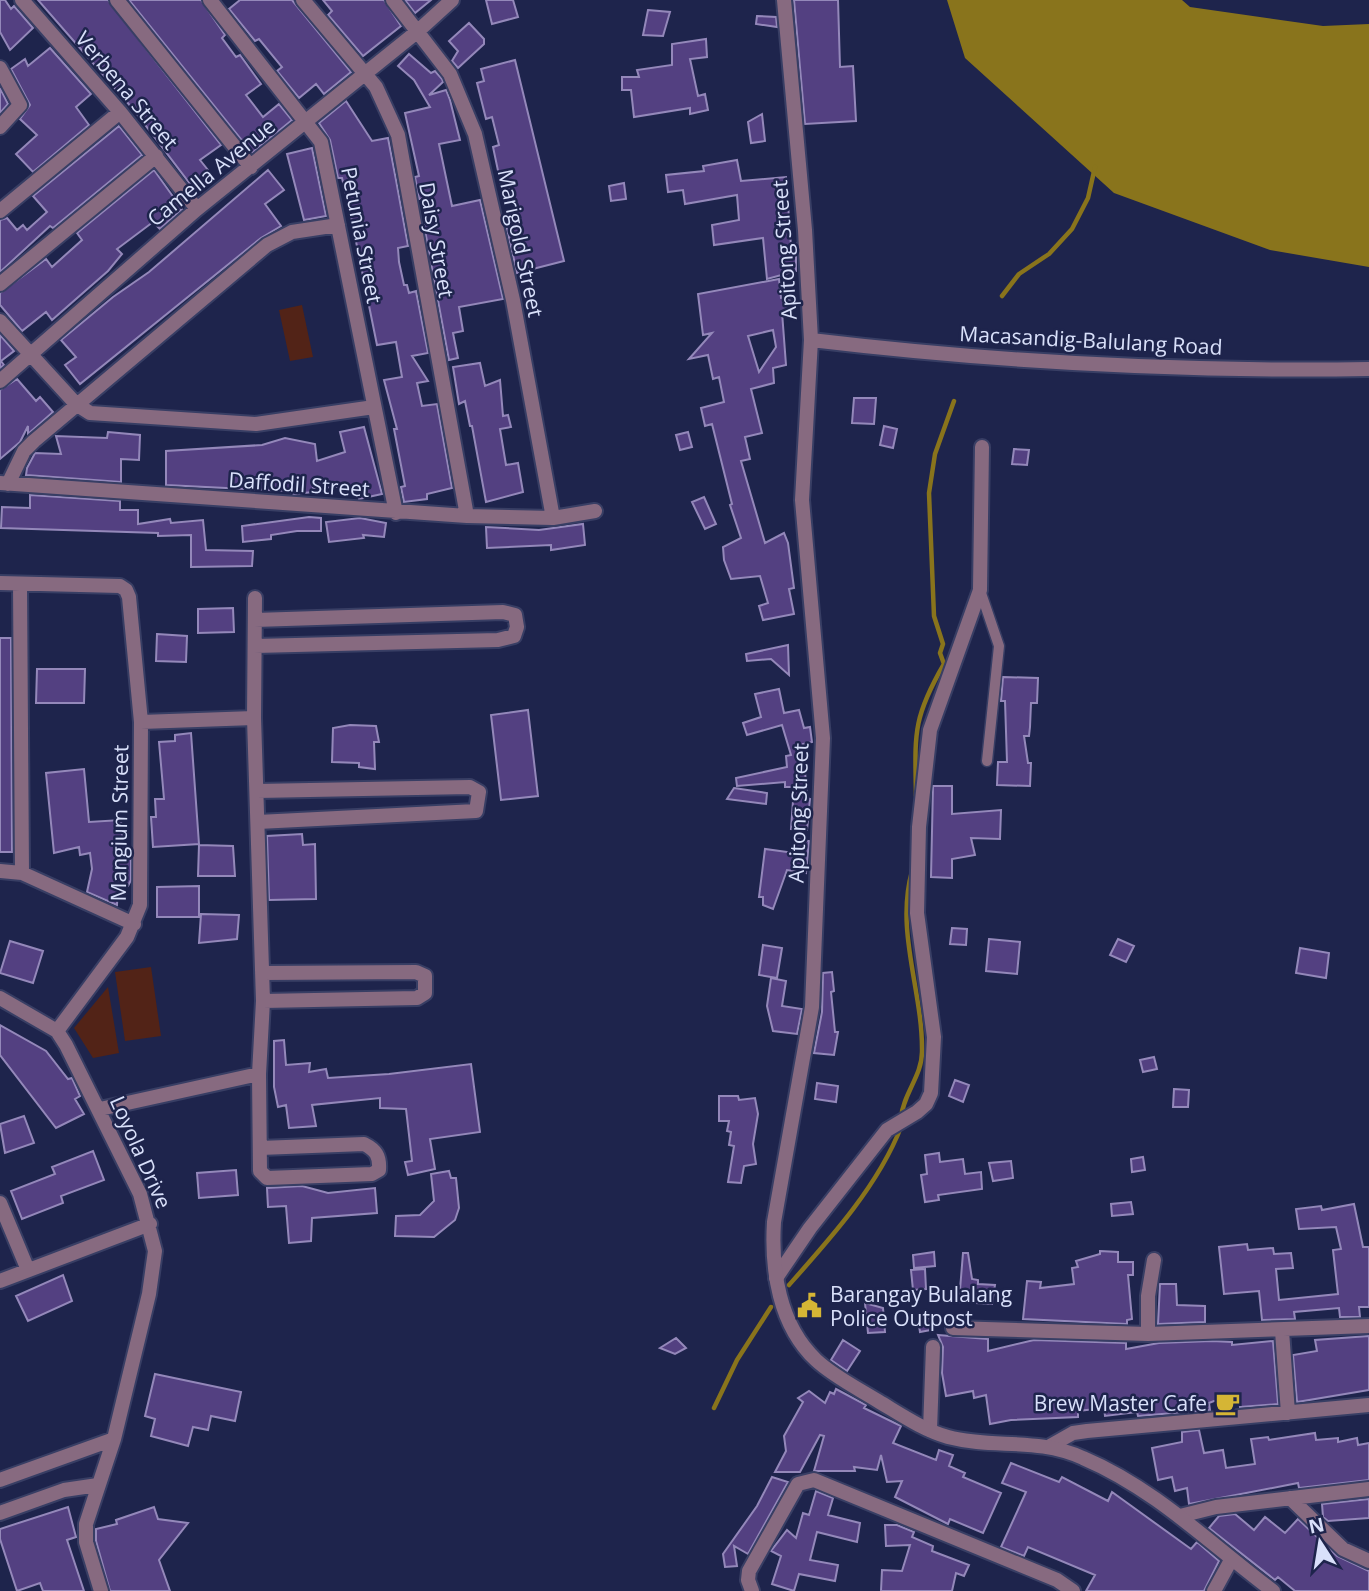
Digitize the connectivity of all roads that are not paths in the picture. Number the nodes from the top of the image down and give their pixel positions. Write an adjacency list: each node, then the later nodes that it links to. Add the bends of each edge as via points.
1 (22, 0): 11 (street, Verbena Street)
2 (117, 0): 15 (street)
3 (210, 0): 12 (street, Petunia Street)
4 (303, 0): 10 (street, Daisy Street)
5 (393, 0): 8 (street, Marigold Street)
6 (452, 0): 8 (street, Camella Avenue)
7 (784, 0): 21 (street, Apitong Street)
8 (418, 31): 10 (street, Camella Avenue); 32 (street, Marigold Street, via 450,74 475,134 508,276)
9 (0, 68): 13 (street, via 20,105)
10 (365, 74): 12 (street, Camella Avenue); 31 (street, Daisy Street, via 386,104 398,135)
11 (120, 112): 14 (street, Verbena Street); 17 (street)
12 (307, 121): 15 (street, Camella Avenue); 18 (street, Petunia Street, via 324,151)
13 (0, 127)
14 (156, 156): 16 (street, Verbena Street); 19 (street)
15 (251, 167): 16 (street, Camella Avenue)
16 (197, 209): 22 (street, Camella Avenue)
17 (0, 211)
18 (338, 225): 25 (street, via 292,232 267,245); 26 (street, Petunia Street)
19 (0, 284)
20 (0, 321): 22 (street)
21 (811, 340): 23 (street, Macasandig-Balulang Road, via 1167,368); 58 (street, Apitong Street, via 802,500 822,724 821,791 812,1007 774,1223)
22 (29, 355): 24 (street, Camella Avenue); 25 (street)
23 (1369, 369)
24 (0, 381)
25 (76, 404): 26 (street, via 103,415 219,424 287,421); 28 (street, via 24,451)
26 (374, 407): 30 (street, Petunia Street)
27 (982, 447): 35 (street)
28 (4, 484): 30 (street, Daffodil Street)
29 (595, 511): 32 (street, Daffodil Street)
30 (396, 513): 31 (street, Daffodil Street)
31 (467, 516): 32 (street, Daffodil Street)
32 (553, 518)
33 (0, 583): 34 (street)
34 (20, 584): 40 (street, Mangium Street, via 120,586 127,590); 45 (street)
35 (980, 590): 41 (lane, via 999,646); 58 (street, via 930,730 924,763 917,913 934,1037 926,1104 903,1120 810,1228)
36 (255, 598): 37 (street)
37 (255, 620): 38 (street); 38 (street, via 503,612 515,615 517,626 514,636 498,640)
38 (255, 646): 39 (street)
39 (254, 718): 40 (street); 42 (street)
40 (141, 722): 46 (street, Mangium Street, via 140,905)
41 (986, 761)
42 (257, 791): 43 (street); 43 (street, via 470,787 479,792 480,804 477,811)
43 (258, 822): 47 (street)
44 (0, 871): 45 (street)
45 (22, 873): 46 (street)
46 (134, 924): 50 (street, Mangium Street)
47 (262, 973): 49 (street); 49 (street, via 416,972 425,976 426,984 425,993 403,1000)
48 (0, 998): 50 (street)
49 (263, 1001): 51 (street)
50 (57, 1031): 52 (street, Loyola Drive)
51 (259, 1074): 52 (street); 53 (street)
52 (100, 1109): 55 (street, Loyola Drive)
53 (260, 1148): 53 (street, via 364,1144 380,1159 379,1170 267,1178 260,1171)
54 (0, 1203): 57 (street)
55 (150, 1224): 57 (street); 68 (street, Loyola Drive, via 155,1267)
56 (1154, 1260): 63 (street)
57 (28, 1270): 59 (street)
58 (776, 1278): 67 (street, Apitong Street, via 790,1323 816,1360)
59 (0, 1281)
60 (1369, 1326): 62 (street)
61 (953, 1328): 63 (street)
62 (1282, 1331): 63 (street); 66 (street)
63 (1148, 1334)
64 (933, 1347): 67 (street)
65 (1369, 1405): 66 (street)
66 (1288, 1413): 69 (street, via 1087,1431)
67 (930, 1430): 69 (street, Apitong Street, via 973,1442)
68 (114, 1439): 70 (street); 71 (street, Loyola Drive)
69 (1050, 1446): 75 (street, via 1114,1472)
70 (0, 1480)
71 (99, 1485): 74 (street, via 64,1490); 78 (street, Loyola Drive, via 86,1524 86,1542)
72 (1369, 1489): 73 (street)
73 (1290, 1498): 75 (street); 77 (street, via 1343,1549)
74 (0, 1513)
75 (1180, 1516): 76 (street)
76 (1231, 1560): 81 (street); 82 (street)
77 (1369, 1561)
78 (101, 1591)
79 (752, 1591): 80 (street, via 749,1571 798,1484 814,1480 1057,1580)
80 (1073, 1591)
81 (1213, 1591)
82 (1273, 1591)

